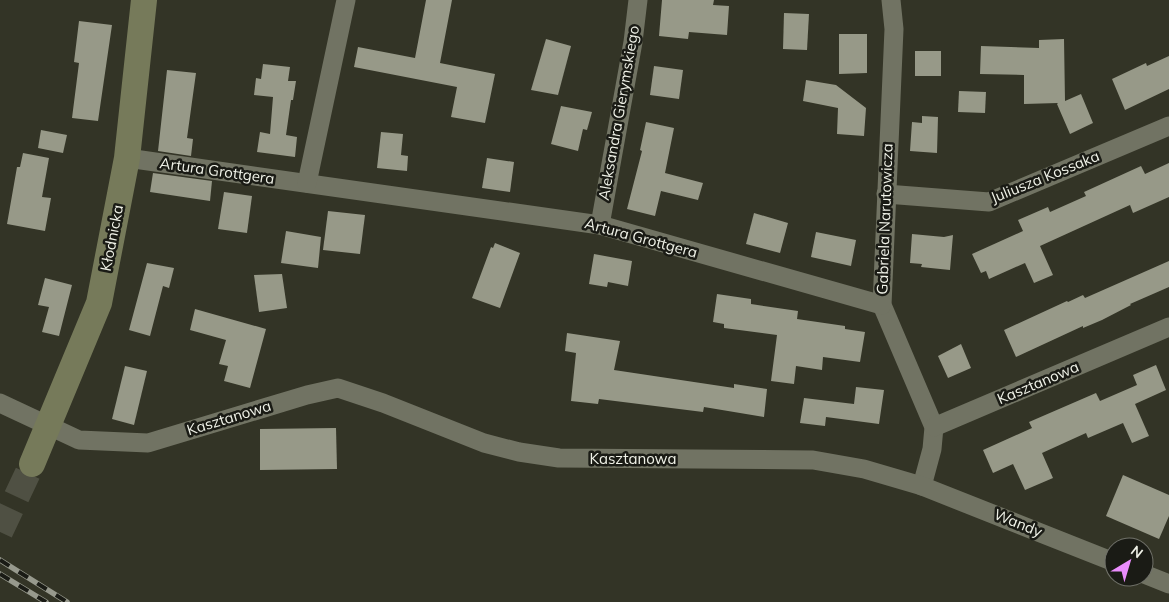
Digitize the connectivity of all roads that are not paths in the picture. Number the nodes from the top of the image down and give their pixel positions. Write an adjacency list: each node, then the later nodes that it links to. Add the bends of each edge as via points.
1 (144, 0): 6 (main road, Kłodnicka)
2 (346, 0): 7 (street)
3 (638, 0): 9 (street, Aleksandra Gierymskiego)
4 (891, 0): 8 (street, Gabriela Narutowicza, via 894,29)
5 (1169, 126): 8 (street, Juliusza Kossaka, via 989,202)
6 (127, 158): 7 (street, Artura Grottgera); 13 (main road, Kłodnicka, via 99,303)
7 (307, 183): 9 (street, Artura Grottgera)
8 (886, 194): 10 (street, Gabriela Narutowicza)
9 (600, 225): 10 (street, Artura Grottgera)
10 (882, 305): 14 (street, Gabriela Narutowicza)
11 (1169, 327): 14 (street, Kasztanowa)
12 (0, 403): 13 (street, Kasztanowa)
13 (49, 425): 15 (main road, Kłodnicka); 16 (street, Kasztanowa, via 79,440 148,443 306,394 338,388 383,402 484,444 520,452 559,458 813,460 864,469)
14 (934, 428): 16 (street)
15 (32, 464)
16 (922, 486): 17 (street, Wandy)
17 (1104, 558)
18 (1154, 578): 19 (street)
19 (1169, 584)

